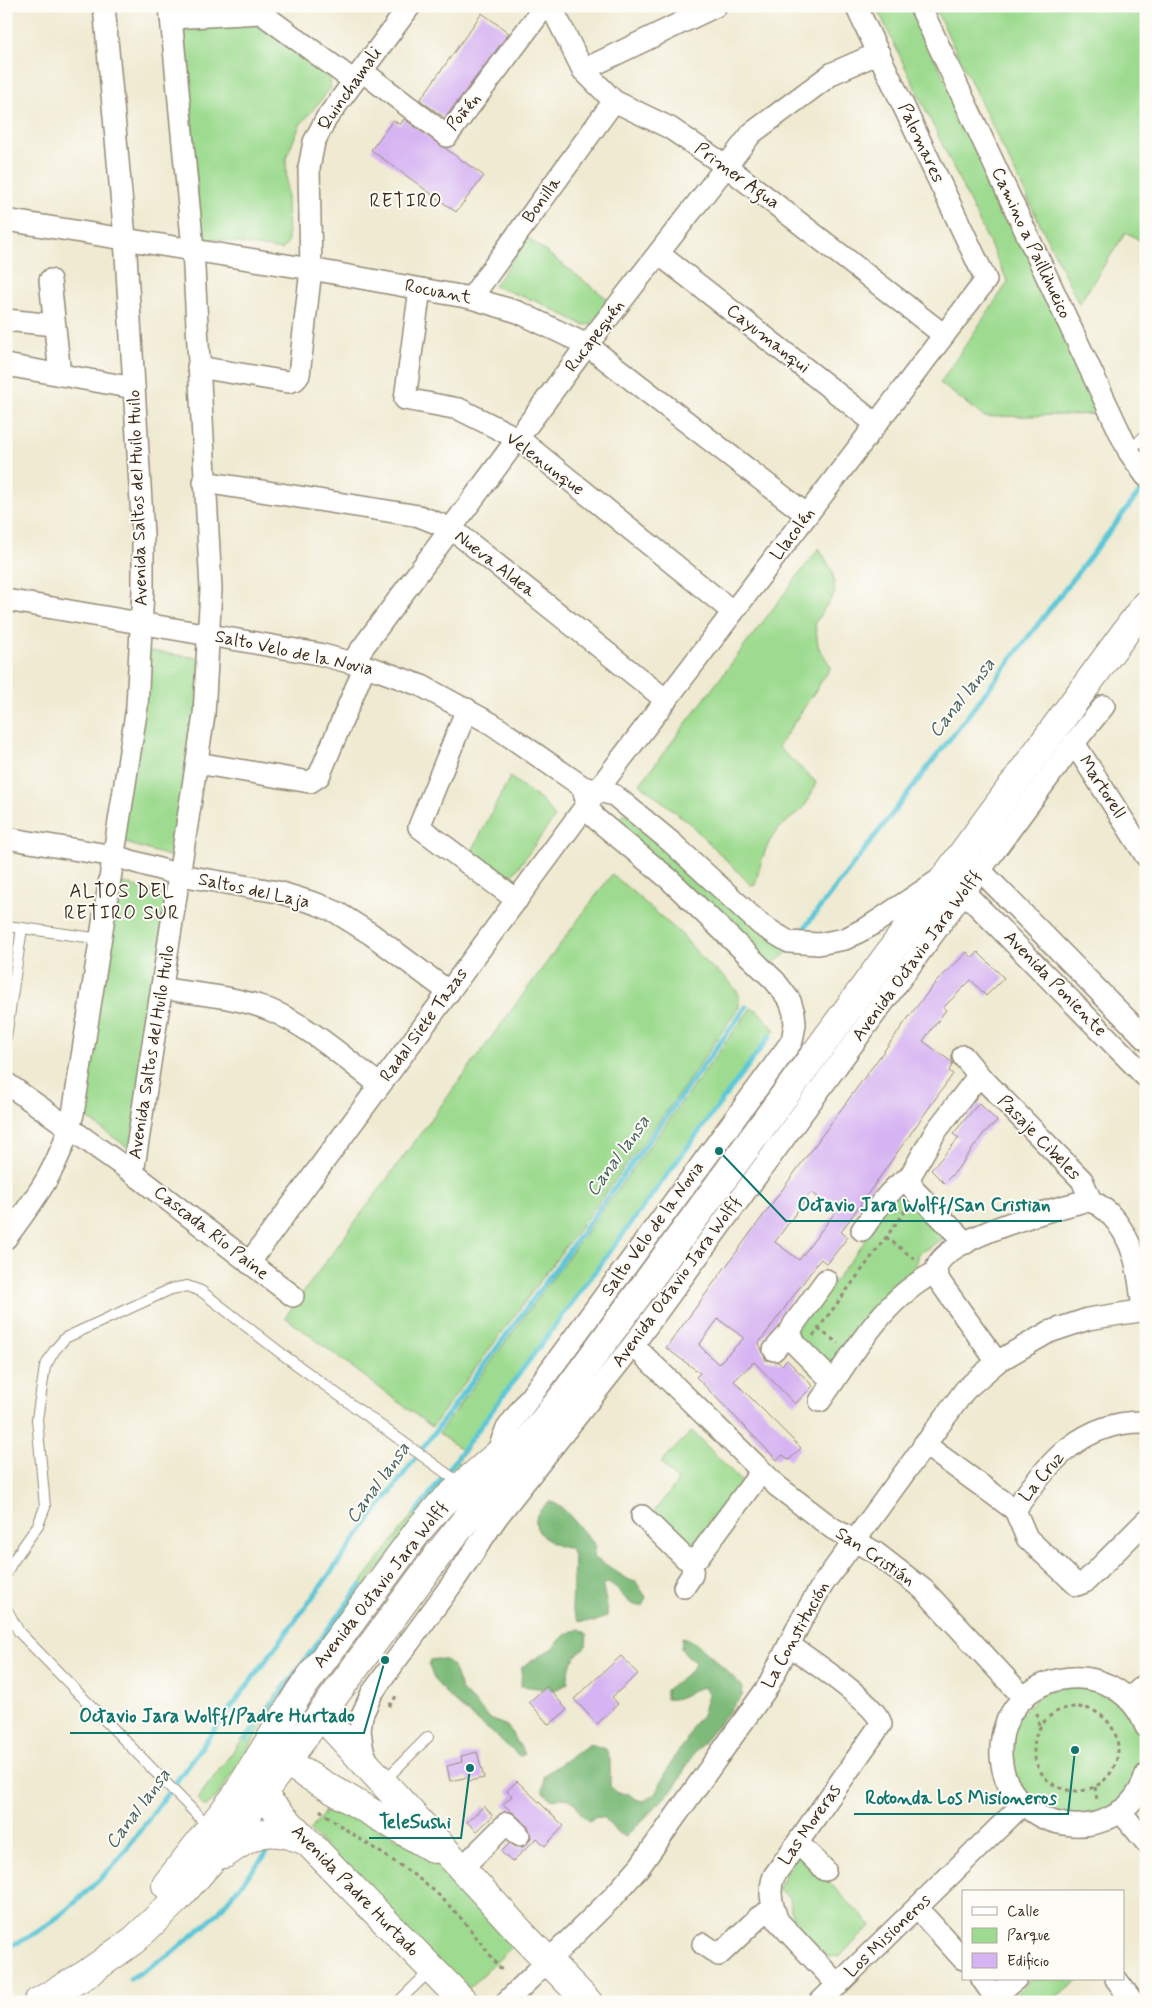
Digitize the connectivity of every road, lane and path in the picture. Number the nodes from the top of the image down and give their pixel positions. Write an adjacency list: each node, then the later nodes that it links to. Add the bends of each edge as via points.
1 (119, 6): 9 (street)
2 (410, 6): 12 (street, Quinchamali)
3 (545, 6): 12 (street, Poñén, via 447,136)
4 (551, 6): 11 (street, Primer Agua)
5 (716, 6): 11 (street)
6 (856, 6): 10 (street, Palomares)
7 (920, 6): 35 (street, Camino a Paillihueico)
8 (171, 12): 12 (street, Poñén, via 261,13); 17 (street, Avenida Saltos del Huilo Huilo)
9 (105, 15): 16 (street, Avenida Saltos del Huilo Huilo)
10 (879, 53): 14 (street, Rucapequén, via 833,73 803,94 752,133); 21 (street, Palomares)
11 (583, 70): 13 (street, Primer Agua)
12 (358, 76): 19 (street, Quinchamali, via 326,119 314,142 309,168)
13 (614, 101): 14 (street, Primer Agua, via 670,128); 23 (street, Bonilla)
14 (726, 166): 18 (street, Rucapequén); 26 (street, Primer Agua)
15 (6, 220): 16 (street, Rocuant)
16 (125, 238): 17 (street, Rocuant); 31 (street, Avenida Saltos del Huilo Huilo)
17 (193, 249): 19 (street, Rocuant); 29 (street, Avenida Saltos del Huilo Huilo)
18 (659, 254): 27 (street, Rucapequén); 32 (street, Cayumanqui)
19 (311, 269): 22 (street, Rocuant); 29 (street, Quinchamali, via 299,375 295,380 288,382)
20 (50, 280): 25 (street)
21 (986, 280): 26 (street, Llacolén)
22 (420, 288): 23 (street, Rocuant); 34 (street, Velenunque, via 405,399 459,409)
23 (471, 298): 27 (street, Rocuant, via 518,312)
24 (6, 320): 25 (street)
25 (54, 325): 30 (street)
26 (944, 334): 32 (street, Llacolén)
27 (587, 345): 34 (street, Rucapequén); 38 (street, Rocuant)
28 (6, 365): 30 (street)
29 (198, 367): 37 (street, Avenida Saltos del Huilo Huilo)
30 (60, 375): 31 (street)
31 (134, 388): 43 (street, Avenida Saltos del Huilo Huilo, via 142,535)
32 (876, 424): 38 (street, Llacolén)
33 (1146, 434): 35 (lane)
34 (518, 439): 39 (street, Rucapequén); 42 (street, Velenunque)
35 (1128, 452): 36 (street, Camino a Paillihueico)
36 (1143, 473)
37 (204, 482): 39 (street, Nueva Aldea, via 419,516); 44 (street, Avenida Saltos del Huilo Huilo, via 211,589)
38 (807, 515): 42 (street, Llacolén)
39 (452, 529): 45 (street, Rucapequén); 46 (street, Nueva Aldea)
40 (6, 600): 43 (street, Salto Velo de la Novia)
41 (1146, 604): 57 (main road, Avenida Octavio Jara Wolff)
42 (733, 612): 46 (street, Llacolén)
43 (142, 622): 44 (street, Salto Velo de la Novia); 53 (street, Avenida Saltos del Huilo Huilo, via 139,694)
44 (209, 636): 45 (street, Salto Velo de la Novia); 50 (street, Avenida Saltos del Huilo Huilo, via 206,699)
45 (358, 664): 48 (street, Salto Velo de la Novia, via 422,686); 50 (street, Rucapequén, via 315,780 304,781)
46 (666, 700): 51 (street, Llacolén)
47 (1104, 706): 49 (street, Avenida Octavio Jara Wolff)
48 (467, 708): 51 (street, Salto Velo de la Novia); 58 (street, via 419,827)
49 (1074, 743): 54 (street, Martorell); 55 (street, Avenida Octavio Jara Wolff)
50 (197, 763): 56 (street, Avenida Saltos del Huilo Huilo)
51 (592, 792): 57 (street, Salto Velo de la Novia, via 614,795 671,842 761,926 788,942 818,944 845,939); 58 (street, Radal Siete Tazas); 96 (street, Salto Velo de la Novia, via 595,818 669,879 775,981 790,1001 795,1024 792,1041 512,1422)
52 (6, 838): 53 (street, Saltos del Laja)
53 (114, 856): 56 (street, Saltos del Laja); 61 (street, Avenida Saltos del Huilo Huilo)
54 (1146, 856)
55 (980, 870): 57 (street, Avenida Octavio Jara Wolff); 66 (street, Avenida Poniente)
56 (180, 875): 62 (street, Avenida Saltos del Huilo Huilo); 63 (street, Saltos del Laja, via 278,892 317,904 359,926)
57 (957, 882): 68 (street, Avenida Poniente); 87 (street, Avenida Octavio Jara Wolff); 92 (main road, Avenida Octavio Jara Wolff)
58 (517, 900): 63 (street, Radal Siete Tazas)
59 (6, 926): 60 (lane)
60 (22, 928): 61 (lane); 64 (lane)
61 (101, 939): 72 (street, Avenida Saltos del Huilo Huilo)
62 (162, 988): 71 (street, via 240,1001 269,1010 308,1032); 73 (street, Avenida Saltos del Huilo Huilo)
63 (449, 992): 71 (street, Radal Siete Tazas)
64 (9, 1001): 65 (lane)
65 (6, 1037)
66 (1146, 1039)
67 (963, 1056): 69 (street, Pasaje Cibeles)
68 (1146, 1077)
69 (982, 1079): 74 (street, via 972,1082 936,1131); 75 (street, Pasaje Cibeles, via 1082,1180)
70 (6, 1083): 72 (street, Cascada Río Paine)
71 (380, 1085): 81 (street, Radal Siete Tazas)
72 (70, 1128): 73 (street, Cascada Río Paine); 78 (street, Avenida Saltos del Huilo Huilo, via 49,1178)
73 (133, 1173): 81 (street, Cascada Río Paine)
74 (909, 1178): 76 (street, via 891,1193); 77 (path, via 904,1192 904,1213); 79 (street, via 914,1190)
75 (1091, 1201): 79 (street, Pasaje Cibeles, via 1024,1217); 85 (street, Pasaje Cibeles, via 1106,1210 1129,1240 1138,1267)
76 (862, 1230)
77 (886, 1237): 80 (path); 89 (path)
78 (6, 1238)
79 (966, 1243): 82 (street, Pasaje Cibeles, via 945,1255)
80 (918, 1261)
81 (249, 1263): 84 (street, Cascada Río Paine)
82 (936, 1272): 90 (street); 91 (street, Pasaje Cibeles, via 892,1304)
83 (826, 1280): 86 (street)
84 (293, 1296)
85 (1144, 1310): 90 (street, La Constitución, via 1075,1322 1036,1338)
86 (790, 1332): 88 (street); 89 (street, via 792,1340)
87 (632, 1345): 97 (street, San Cristián); 117 (street, Avenida Octavio Jara Wolff, via 497,1517 372,1693 362,1715 360,1731 363,1751)
88 (774, 1350)
89 (802, 1351): 91 (street)
90 (997, 1362): 95 (street, La Constitución, via 965,1390)
91 (833, 1382): 93 (street, Pasaje Cibeles)
92 (562, 1398): 96 (main road, Avenida Octavio Jara Wolff, via 543,1409); 111 (main road, Avenida Octavio Jara Wolff, via 438,1555)
93 (820, 1401)
94 (1146, 1422): 99 (street, La Cruz, via 1109,1426 1074,1442 1046,1467)
95 (924, 1444): 99 (street, La Cruz); 102 (street, La Constitución)
96 (496, 1456): 98 (main road, Avenida Octavio Jara Wolff)
97 (761, 1472): 102 (street, San Cristián, via 832,1528); 103 (street, via 698,1557)
98 (462, 1484): 104 (lane, via 201,1291 187,1286 65,1338 54,1351 45,1367 37,1419 46,1507); 114 (main road, Avenida Octavio Jara Wolff, via 421,1527 300,1691)
99 (1015, 1510): 101 (street, via 1027,1538 1077,1585 1084,1582)
100 (642, 1516): 103 (street, via 685,1558)
101 (1146, 1521)
102 (855, 1540): 107 (street, La Constitución, via 815,1596); 109 (street, San Cristián, via 924,1590)
103 (692, 1560): 105 (street, via 692,1575)
104 (6, 1574)
105 (684, 1587)
106 (6, 1608): 122 (lane, via 19,1632)
107 (789, 1645): 126 (street, Las Moreras, via 846,1687 878,1716 881,1724); 134 (street, La Constitución, via 767,1688 640,1866 622,1888)
108 (1146, 1683): 110 (street)
109 (1024, 1698): 110 (street, via 1051,1681 1071,1677 1102,1682); 120 (street, via 1006,1726 1001,1756 1009,1786)
110 (1129, 1700): 112 (street)
111 (322, 1715): 114 (main road, Avenida Octavio Jara Wolff); 117 (main road)
112 (1146, 1727)
113 (428, 1737): 117 (lane, via 390,1775)
114 (275, 1756): 118 (main road, Avenida Octavio Jara Wolff); 119 (main road)
115 (1146, 1775): 121 (street, via 1139,1790)
116 (1108, 1777): 116 (path, via 1118,1755 1117,1738 1108,1720 1092,1710 1077,1707 1068,1707 1049,1716 1034,1740 1033,1754 1038,1770 1048,1782 1071,1792 1080,1792 1095,1787)
117 (380, 1778): 127 (main road)
118 (254, 1787): 122 (main road); 124 (main road, Avenida Padre Hurtado); 128 (main road, Avenida Octavio Jara Wolff)
119 (319, 1795): 127 (main road); 136 (path, via 357,1839 441,1898)
120 (1022, 1804): 121 (street, via 1042,1818 1065,1825 1090,1824); 130 (street, Los Misioneros)
121 (1123, 1808): 125 (street)
122 (211, 1830): 142 (main road, via 123,1928)
123 (519, 1835): 127 (street, via 506,1823)
124 (306, 1841): 128 (main road, via 282,1832 257,1834); 135 (main road, Avenida Padre Hurtado)
125 (1146, 1842)
126 (798, 1843): 129 (street); 131 (street, Las Moreras, via 774,1876 771,1888)
127 (459, 1865): 134 (main road)
128 (206, 1868): 143 (main road, via 120,1951 67,1987)
129 (824, 1870)
130 (917, 1908): 133 (street); 140 (street, Los Misioneros)
131 (773, 1909): 132 (street, via 759,1917 719,1955); 140 (street, Las Moreras, via 784,1930)
132 (702, 1944)
133 (962, 1958)
134 (548, 1960): 146 (street, La Constitución); 147 (main road)
135 (432, 1969): 144 (lane); 145 (main road, Avenida Padre Hurtado)
136 (503, 1972)
137 (983, 1980): 141 (street)
138 (1015, 1980): 141 (street)
139 (1117, 1980): 149 (street)
140 (838, 1985): 148 (street, Los Misioneros)
141 (994, 1999)
142 (25, 2002)
143 (38, 2002)
144 (398, 2002)
145 (464, 2002)
146 (506, 2002)
147 (588, 2002)
148 (820, 2002)
149 (1133, 2002)

